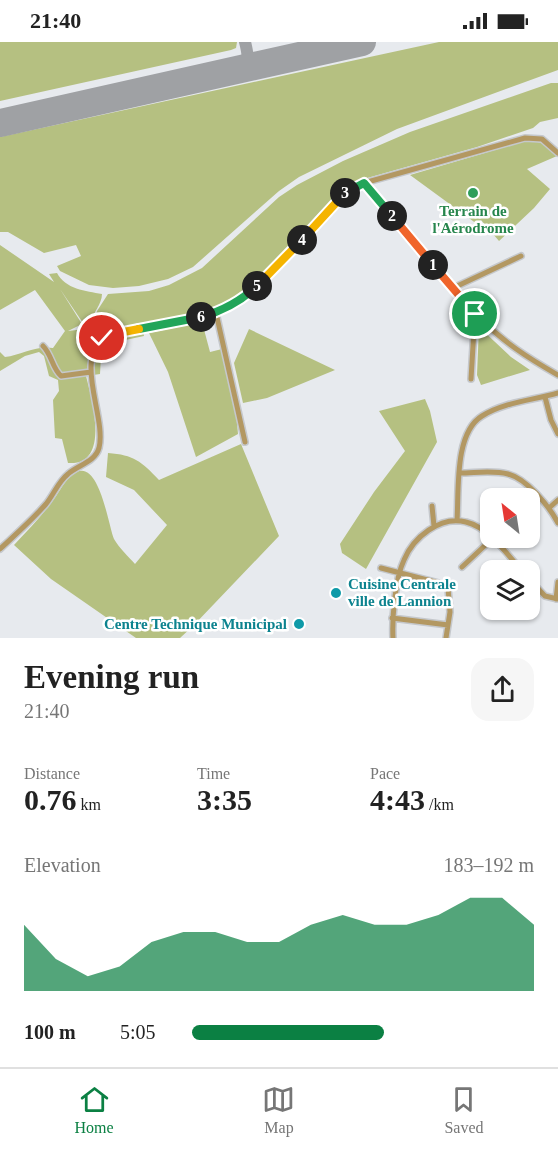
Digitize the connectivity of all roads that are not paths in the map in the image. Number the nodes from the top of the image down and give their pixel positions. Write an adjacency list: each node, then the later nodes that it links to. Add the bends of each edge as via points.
1 (558, 153): 2 (street, via 547,142 525,138)
2 (364, 183): 4 (street); 5 (street, via 341,196 249,293)
3 (521, 256): 4 (street)
4 (453, 288): 6 (street)
5 (216, 313): 8 (street, via 108,335 97,345); 14 (street)
6 (475, 314): 9 (street, via 518,352); 10 (street)
7 (43, 346): 8 (street, via 61,376)
8 (91, 372): 27 (street, via 97,401 96,454 67,474 45,505)
9 (558, 375)
10 (471, 378)
11 (558, 393): 12 (street)
12 (545, 397): 13 (street); 15 (street, via 487,413 475,422 463,442)
13 (558, 434)
14 (245, 442)
15 (460, 473): 16 (street, via 507,474 520,479); 21 (street)
16 (527, 488)
17 (558, 500): 20 (street)
18 (540, 501): 20 (street)
19 (432, 506): 23 (street)
20 (549, 508): 22 (street)
21 (457, 521): 23 (street); 24 (street)
22 (558, 523)
23 (434, 526): 31 (street, via 416,542 403,561)
24 (480, 529)
25 (482, 548): 29 (street)
26 (502, 548): 28 (street)
27 (0, 549)
28 (512, 560)
29 (462, 567)
30 (381, 568): 31 (street)
31 (401, 573): 35 (street); 36 (street, via 448,588)
32 (558, 582): 34 (street)
33 (540, 591): 34 (street)
34 (557, 599)
35 (392, 618): 36 (street); 37 (street)
36 (448, 625): 38 (street)
37 (393, 638)
38 (446, 638)

